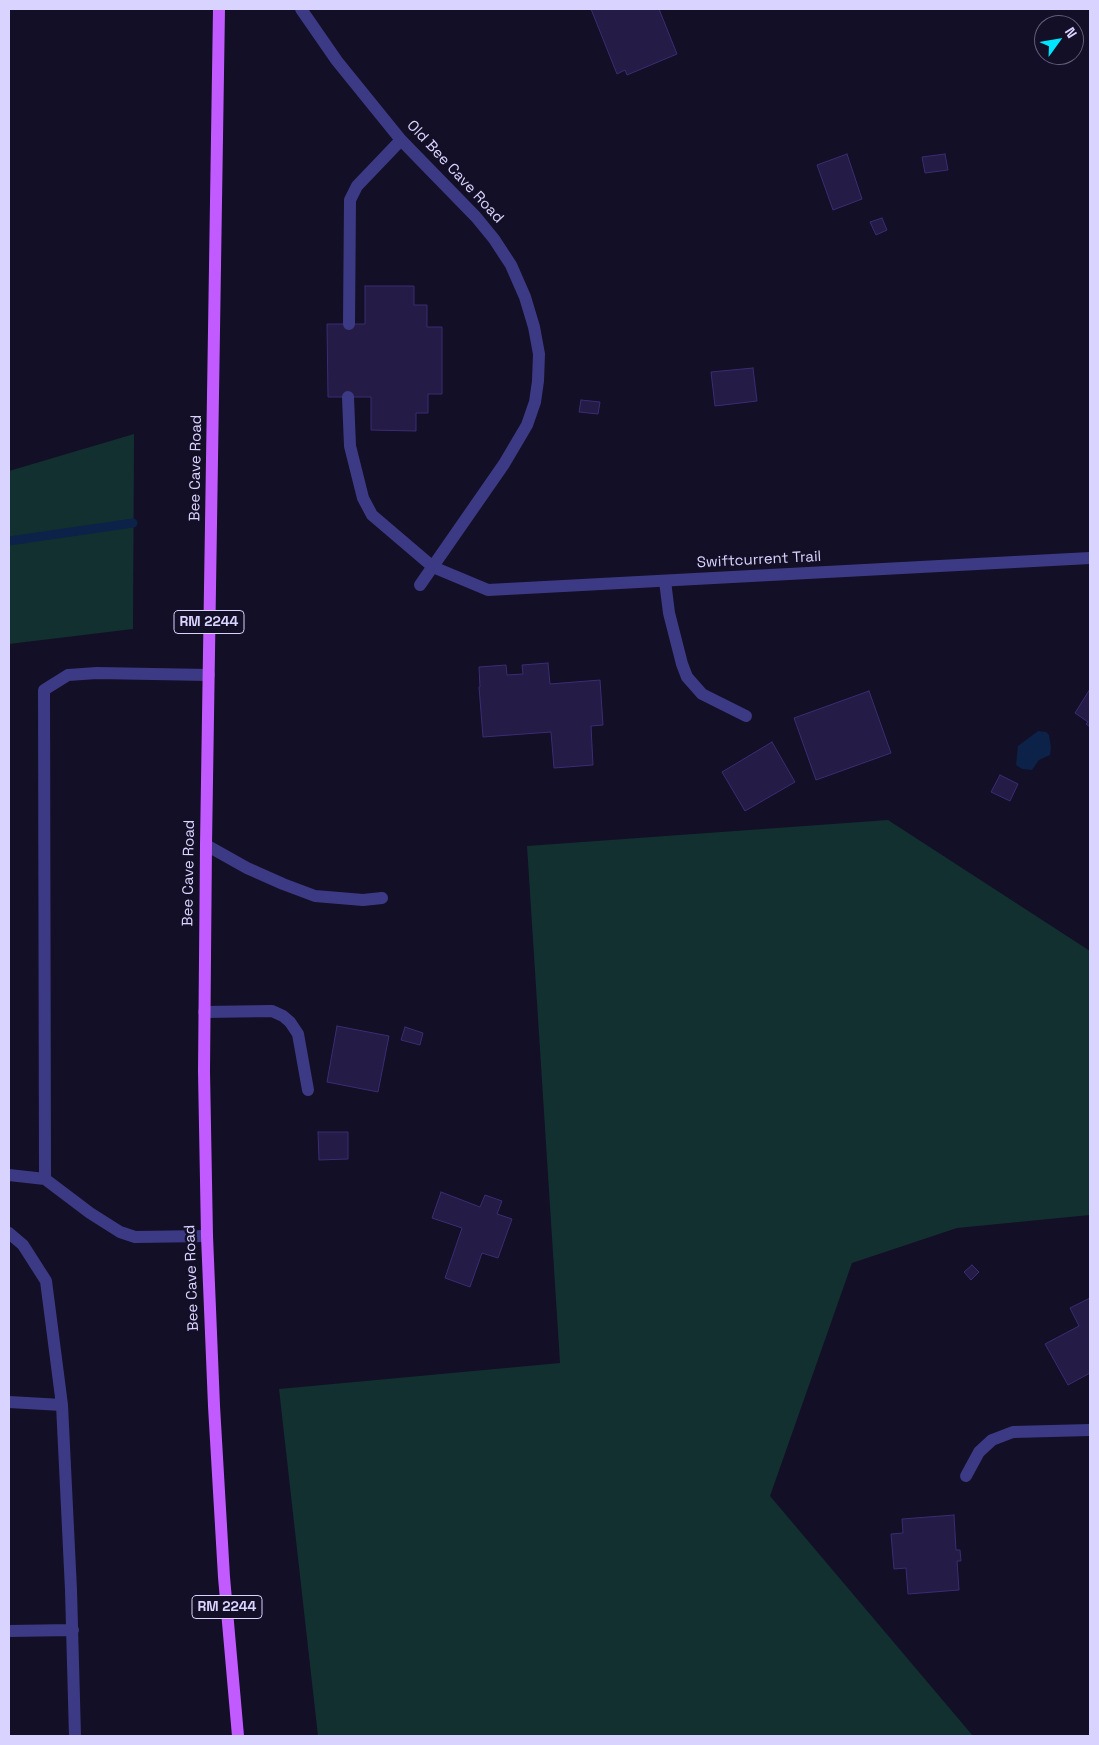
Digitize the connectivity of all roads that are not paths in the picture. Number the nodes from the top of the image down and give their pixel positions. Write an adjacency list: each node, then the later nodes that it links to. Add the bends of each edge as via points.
1 (219, 9): 10 (main road, Bee Cave Road / RM 2244)
2 (301, 9): 3 (street, Old Bee Cave Road)
3 (401, 140): 4 (street, via 358,186 350,200); 7 (street, Old Bee Cave Road, via 476,217 511,265 525,297 539,354 536,395 527,425)
4 (349, 324)
5 (348, 397): 7 (street, Swiftcurrent Trail, via 350,446 363,498 372,515)
6 (1090, 558): 8 (street, Swiftcurrent Trail)
7 (433, 567): 8 (street, Swiftcurrent Trail, via 488,590); 9 (street, Old Bee Cave Road)
8 (665, 581): 11 (street, via 669,613 687,677 702,694)
9 (420, 585)
10 (208, 675): 12 (main road, Bee Cave Road / RM 2244); 17 (street, via 68,675 44,690)
11 (746, 716)
12 (206, 845): 13 (street, via 247,868 315,896 363,900); 14 (main road, Bee Cave Road / RM 2244)
13 (382, 898)
14 (204, 1012): 15 (street, via 272,1012 283,1016 298,1034); 19 (main road, Bee Cave Road / RM 2244)
15 (308, 1090)
16 (9, 1175): 17 (street)
17 (45, 1179): 19 (street, via 128,1235 146,1238)
18 (9, 1233): 21 (street, via 23,1245 46,1282)
19 (207, 1236): 27 (main road, Bee Cave Road / RM 2244, via 218,1478)
20 (9, 1402): 21 (street)
21 (62, 1405): 24 (street)
22 (1090, 1430): 23 (street, via 1013,1432 992,1440 979,1452)
23 (966, 1476)
24 (73, 1630): 25 (street); 26 (street)
25 (9, 1631)
26 (75, 1736)
27 (238, 1736)

